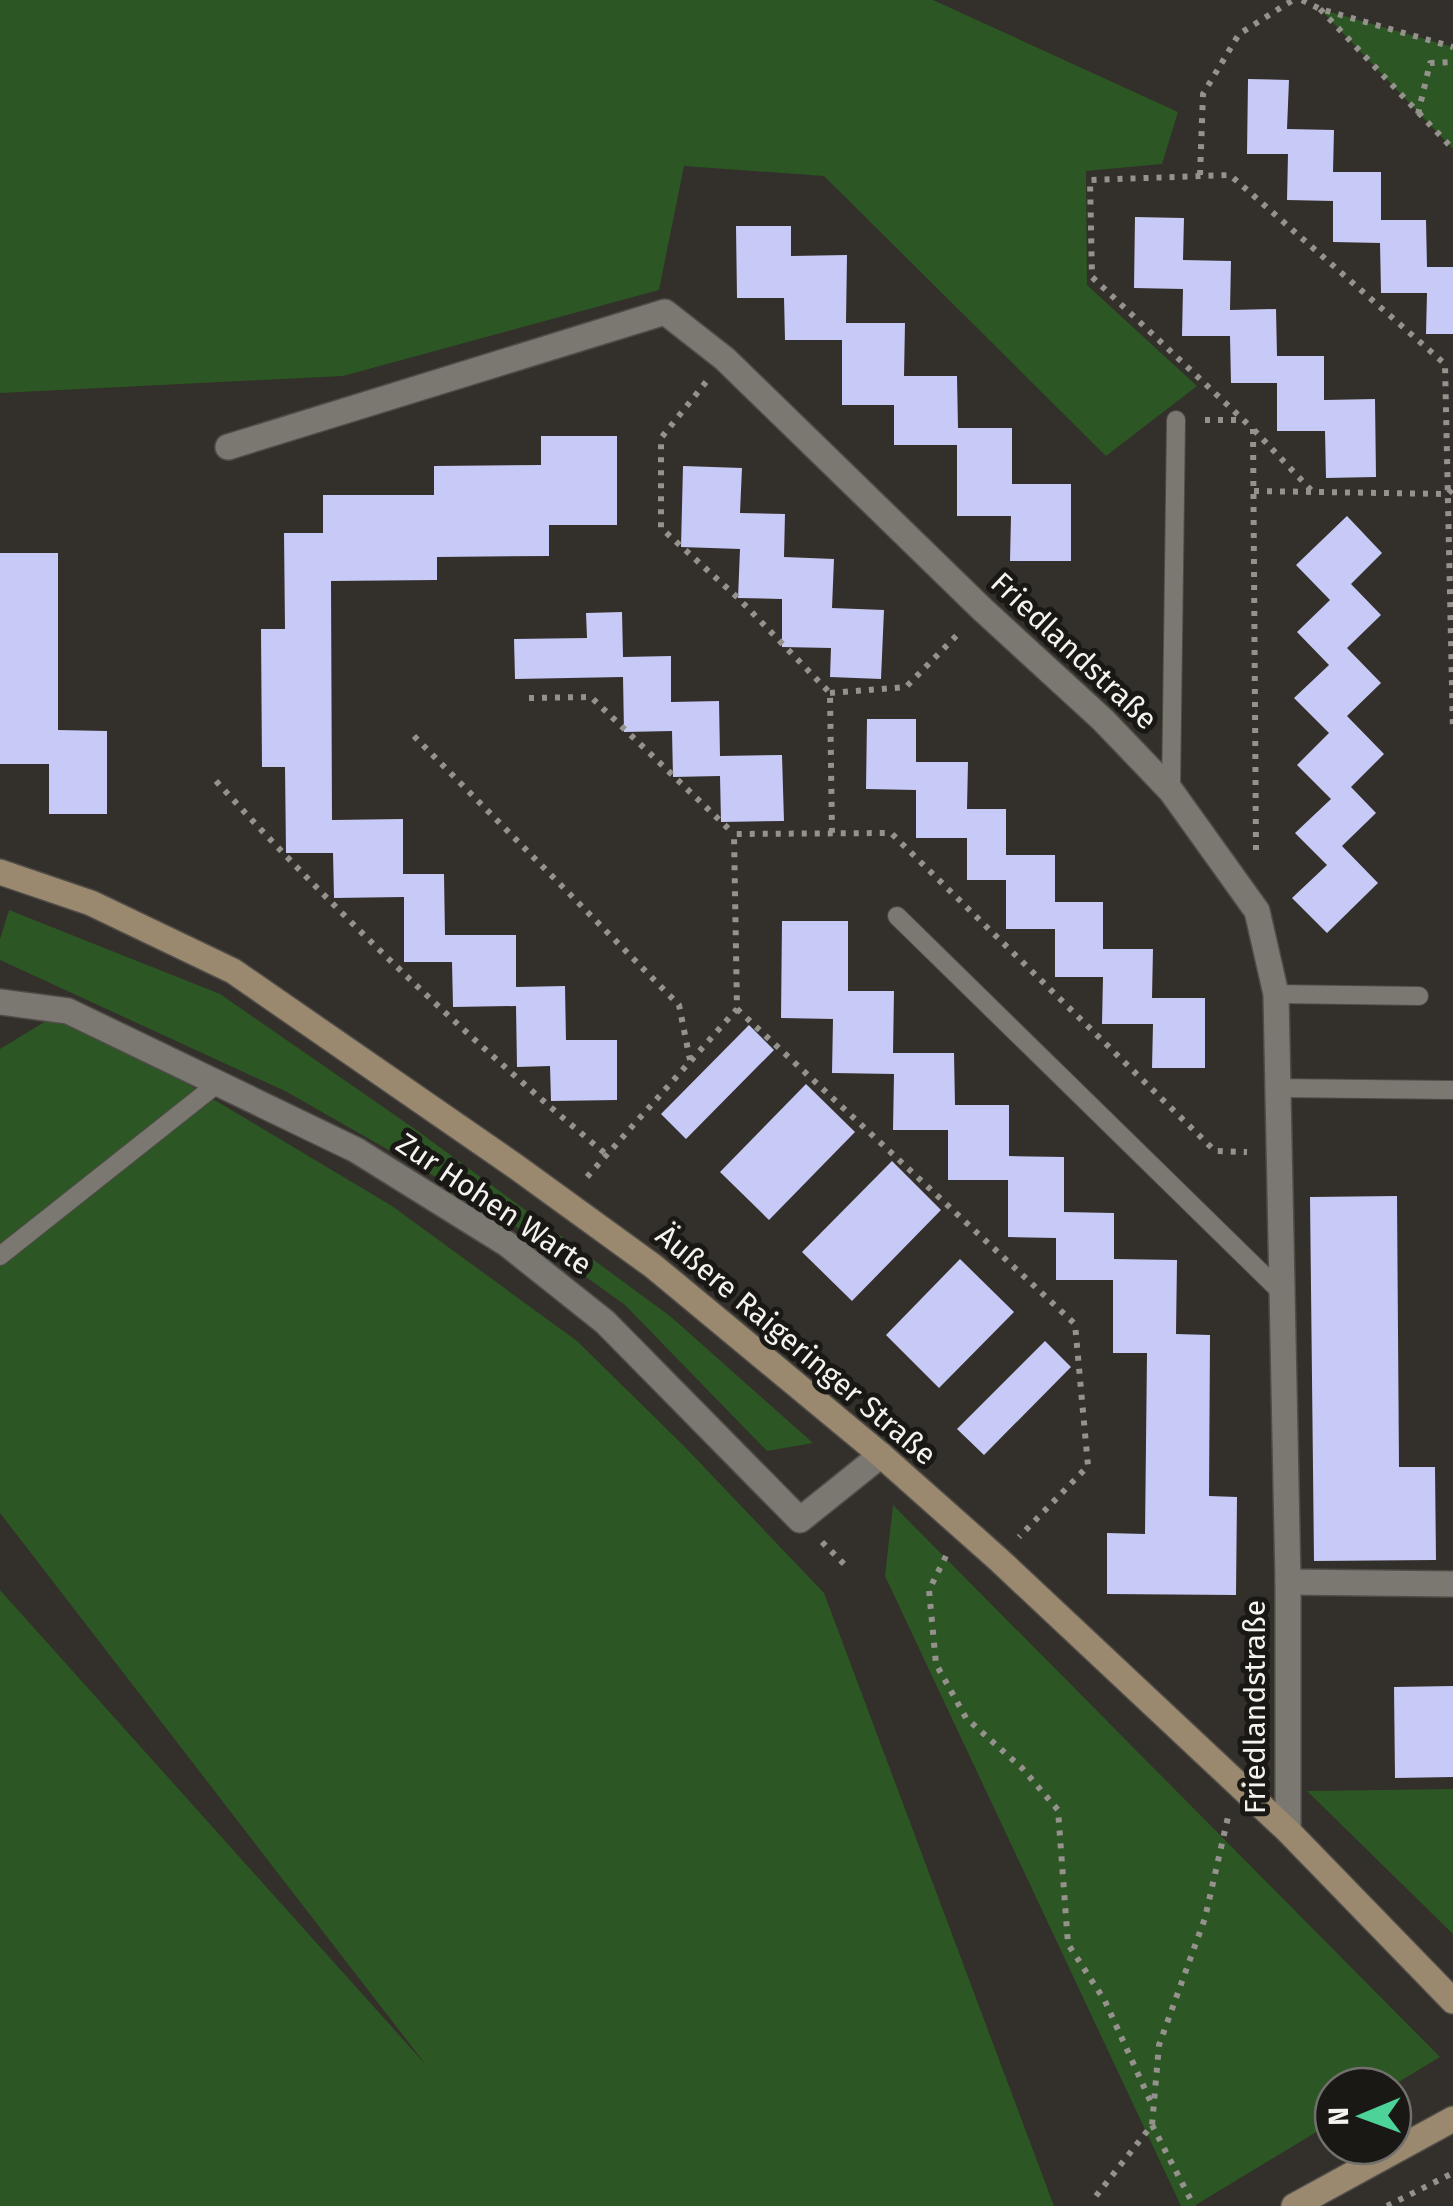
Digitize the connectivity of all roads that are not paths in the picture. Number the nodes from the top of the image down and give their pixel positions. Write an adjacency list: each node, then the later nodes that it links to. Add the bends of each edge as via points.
1 (1176, 420): 3 (lane)
2 (228, 448): 3 (street, Friedlandstraße, via 665,312 725,359)
3 (1170, 791): 6 (street, Friedlandstraße, via 1257,910)
4 (0, 872): 14 (street, Äußere Raigeringer Straße, via 91,903 232,972 653,1266)
5 (897, 916): 13 (lane)
6 (1276, 994): 7 (lane); 10 (street, Friedlandstraße)
7 (1419, 996)
8 (0, 1002): 9 (street, Zur Hohen Warte, via 68,1011)
9 (217, 1084): 12 (lane); 14 (street, Zur Hohen Warte, via 356,1150 507,1244 605,1322 800,1520)
10 (1277, 1088): 11 (lane); 13 (street, Friedlandstraße)
11 (1453, 1090)
12 (0, 1256)
13 (1281, 1292): 15 (street, Friedlandstraße)
14 (881, 1456): 17 (street, Äußere Raigeringer Straße)
15 (1288, 1582): 16 (street, Friedlandstraße); 17 (street, Friedlandstraße)
16 (1453, 1584)
17 (1288, 1831): 18 (street, Äußere Raigeringer Straße)
18 (1453, 2000)
19 (1453, 2119): 20 (street)
20 (1294, 2206)

